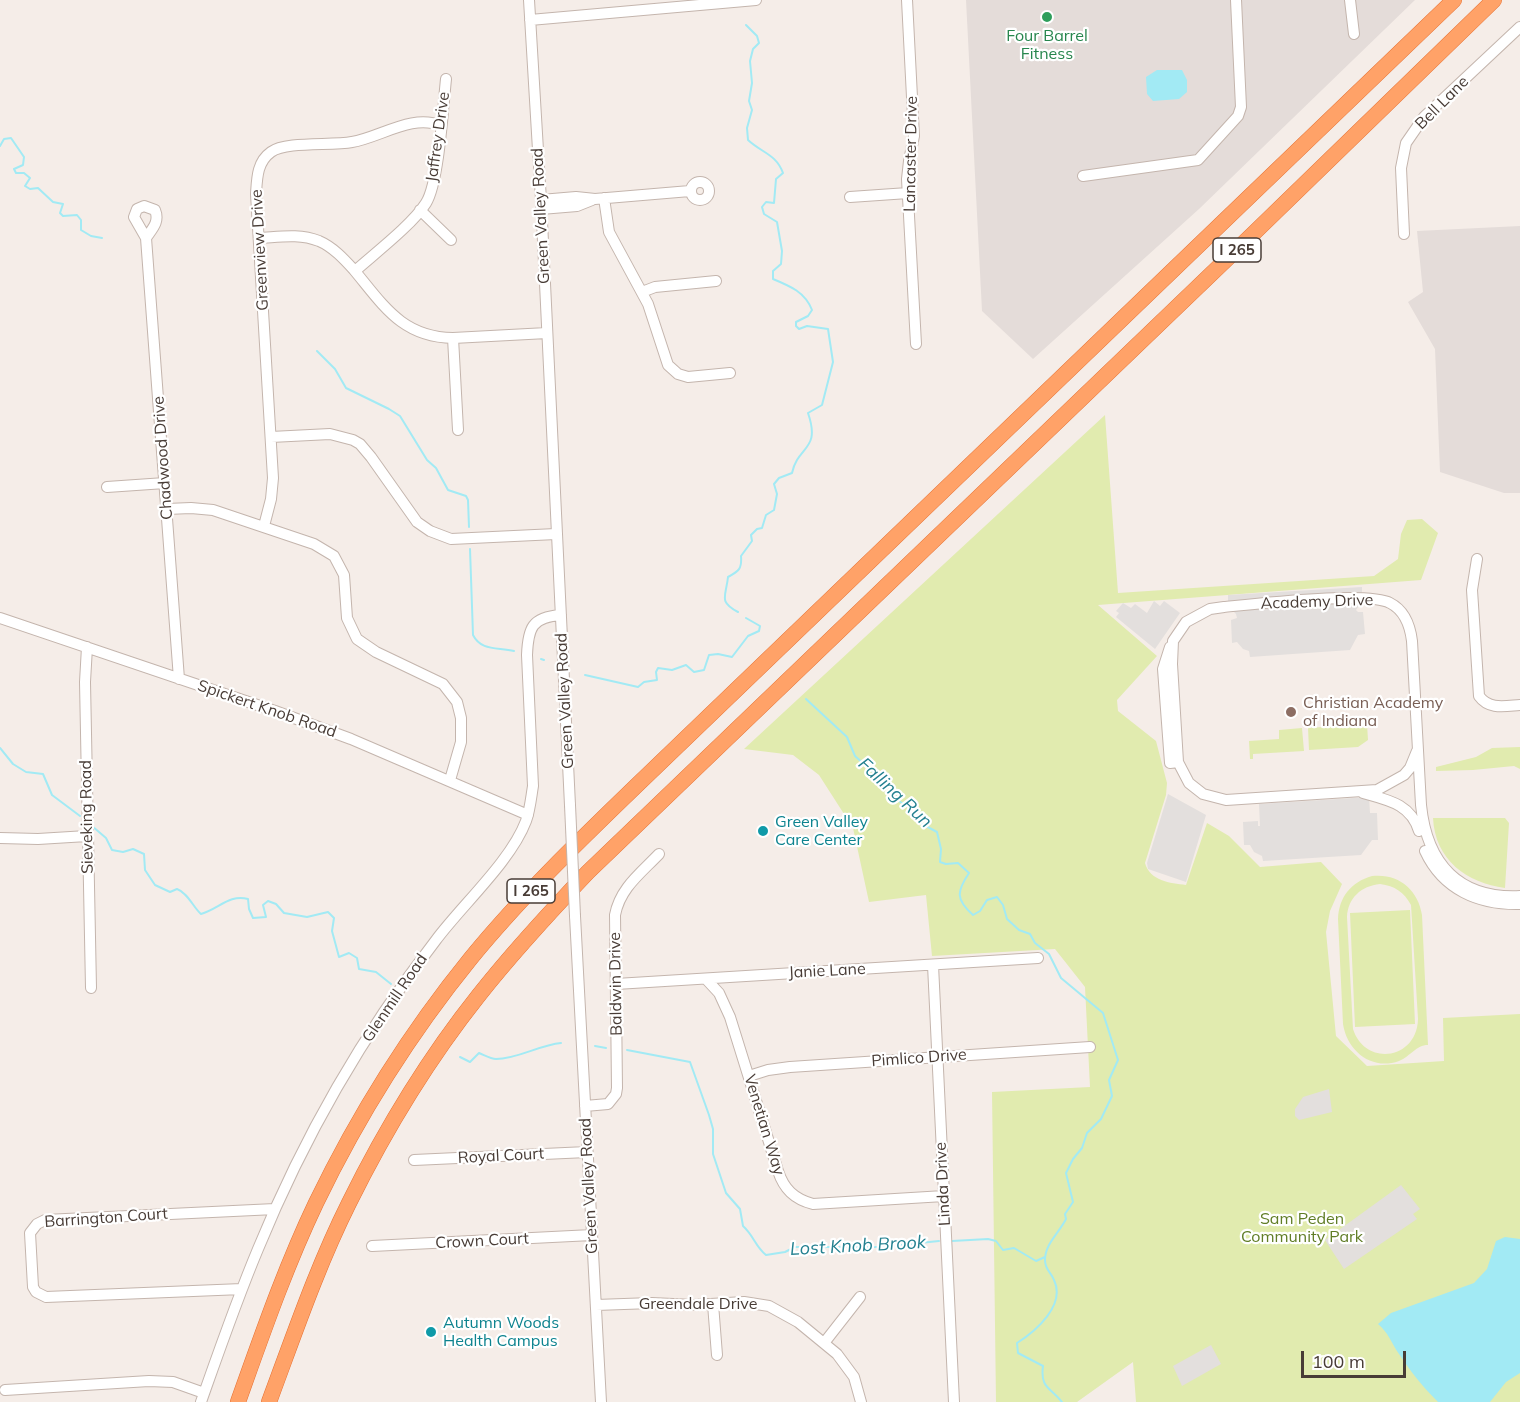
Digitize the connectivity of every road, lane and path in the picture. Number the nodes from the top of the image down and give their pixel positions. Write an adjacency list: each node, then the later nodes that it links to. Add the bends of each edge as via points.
1 (529, 0): 8 (street, Green Valley Road)
2 (756, 0): 8 (street)
3 (907, 0): 15 (street, Lancaster Drive, via 914,136)
4 (1236, 0): 13 (street, via 1241,107 1238,116 1198,160)
5 (1350, 0): 10 (street)
6 (1454, 0): 78 (highway, I 265, via 627,795 490,936 419,1028 343,1150 293,1254)
7 (1494, 0): 79 (highway, I 265, via 588,872 520,946 447,1038 360,1180 324,1256)
8 (530, 20): 18 (street, Green Valley Road)
9 (1520, 27): 20 (street, Bell Lane, via 1424,117 1406,143 1401,168)
10 (1354, 34)
11 (446, 79): 12 (street, Jaffrey Drive)
12 (441, 126): 19 (street, Jaffrey Drive, via 433,181); 22 (street, Greenview Drive, via 414,124 350,143 287,146 272,151 262,161 257,176)
13 (1083, 177)
14 (690, 191): 17 (street)
15 (908, 193): 16 (street); 29 (street, Lancaster Drive)
16 (850, 197)
17 (600, 198): 18 (street, via 576,197); 26 (street, via 609,231)
18 (541, 204): 27 (street, Green Valley Road)
19 (420, 210): 23 (street); 24 (street, Jaffrey Drive)
20 (1404, 234)
21 (146, 238): 33 (street, Chadwood Drive)
22 (259, 238): 24 (street, via 298,236 318,240); 32 (street, Greenview Drive)
23 (451, 240)
24 (355, 271): 28 (street, via 403,324 429,336)
25 (716, 282): 26 (street, via 655,287)
26 (642, 292): 30 (street, via 672,370 688,377)
27 (547, 333): 28 (street); 37 (street, Green Valley Road)
28 (453, 338): 31 (street)
29 (916, 344)
30 (730, 373)
31 (458, 430)
32 (271, 437): 36 (street, Greenview Drive, via 272,493); 37 (street, via 330,434 360,444 417,522 437,534 452,539)
33 (165, 483): 34 (street); 35 (street, Chadwood Drive)
34 (107, 487)
35 (167, 509): 36 (street, via 213,510); 42 (street, Chadwood Drive)
36 (264, 526): 45 (street, via 314,544 334,556 344,575 347,618 357,639 375,652 435,679 454,695 461,734)
37 (556, 534): 39 (street, Green Valley Road)
38 (1477, 559): 43 (street, via 1472,590 1479,696 1493,706)
39 (561, 615): 48 (street, Glenmill Road, via 539,619 528,636 532,786); 63 (street, Green Valley Road, bridge)
40 (0, 618): 41 (street, Spickert Knob Road)
41 (87, 647): 42 (street, Spickert Knob Road); 50 (street, Sieveking Road)
42 (179, 679): 45 (street, Spickert Knob Road, via 351,739)
43 (1520, 705)
44 (1417, 751): 46 (street, Academy Drive, via 1410,628 1398,608 1388,602 1365,597 1210,609 1186,622 1173,641 1163,669 1174,762 1189,783 1203,794 1226,800); 47 (street, Academy Drive, via 1410,768); 49 (street, Academy Drive)
45 (450, 780): 48 (street, Spickert Knob Road)
46 (1359, 792): 47 (street); 47 (street, Academy Drive)
47 (1385, 793): 49 (street, via 1406,801); 54 (street, via 1415,819 1427,855 1447,882 1480,901)
48 (528, 815): 67 (street, Glenmill Road, via 511,849 453,918 385,1010 322,1115)
49 (1422, 817): 53 (street, Academy Drive, via 1431,848 1452,877 1482,893)
50 (87, 836): 51 (street); 59 (street, Sieveking Road)
51 (0, 838)
52 (659, 854): 58 (street, Baldwin Drive, via 619,900 615,923)
53 (1520, 896)
54 (1520, 904)
55 (1038, 958): 56 (street, Janie Lane)
56 (933, 965): 57 (street, Janie Lane); 61 (street, Linda Drive)
57 (706, 979): 58 (street, Janie Lane); 62 (street, Venetian Way, via 725,1004)
58 (616, 984): 63 (street, Baldwin Drive, via 616,1094 608,1104)
59 (91, 988)
60 (1090, 1047): 61 (street, Pimlico Drive)
61 (937, 1057): 62 (street, Pimlico Drive, via 790,1066); 66 (street, Linda Drive)
62 (749, 1076): 66 (street, Venetian Way, via 780,1178 799,1199 813,1204)
63 (585, 1106): 64 (street, Green Valley Road)
64 (587, 1152): 65 (street, Royal Court); 68 (street, Green Valley Road)
65 (414, 1160)
66 (944, 1196): 82 (street, Linda Drive)
67 (275, 1209): 70 (street, Glenmill Road); 70 (street, Barrington Court, via 45,1220 30,1233 33,1287 40,1296)
68 (592, 1235): 69 (street, Crown Court); 73 (street, Green Valley Road)
69 (372, 1246)
70 (242, 1288): 77 (street, Glenmill Road)
71 (860, 1297): 74 (street)
72 (713, 1304): 73 (street, Greendale Drive); 74 (street, Greendale Drive, via 744,1302 769,1306 791,1317); 75 (street)
73 (596, 1305): 80 (street, Green Valley Road)
74 (824, 1343): 81 (street, Greendale Drive, via 850,1371)
75 (717, 1355)
76 (5, 1390): 77 (street, via 149,1381 173,1382)
77 (203, 1397)
78 (238, 1402)
79 (269, 1402)
80 (601, 1402)
81 (861, 1402)
82 (954, 1402)

